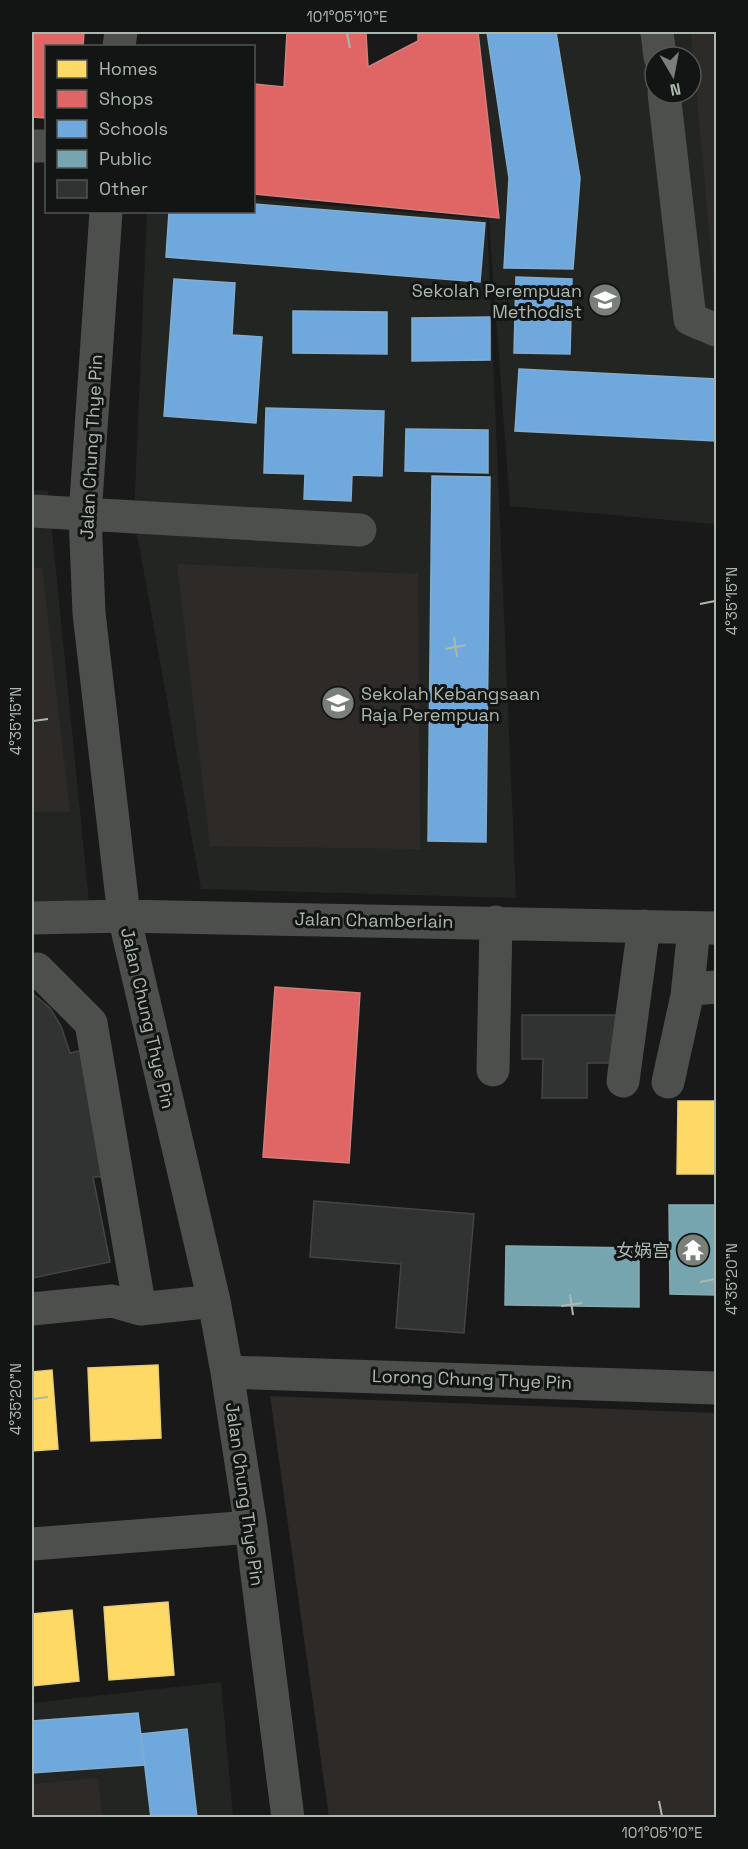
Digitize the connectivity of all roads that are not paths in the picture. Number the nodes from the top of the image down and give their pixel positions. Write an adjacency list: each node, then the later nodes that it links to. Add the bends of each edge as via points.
1 (665, 105): 3 (street, via 690,319)
2 (106, 213): 5 (street, Jalan Chung Thye Pin)
3 (717, 330)
4 (32, 511): 5 (street)
5 (85, 515): 6 (street); 7 (street, Jalan Chung Thye Pin, via 88,613)
6 (360, 530)
7 (124, 916): 8 (street, Jalan Chamberlain); 9 (street, Jalan Chamberlain); 17 (street, Jalan Chung Thye Pin)
8 (32, 918)
9 (496, 922): 10 (street, Jalan Chamberlain); 14 (street)
10 (644, 926): 11 (street, Jalan Chamberlain); 15 (street)
11 (705, 928): 13 (street)
12 (32, 970): 19 (street, via 37,969 91,1023)
13 (702, 991): 16 (street)
14 (493, 1070)
15 (623, 1081)
16 (669, 1082)
17 (214, 1301): 19 (street); 20 (street, Jalan Chung Thye Pin)
18 (32, 1309): 19 (street, via 112,1301)
19 (140, 1309)
20 (227, 1371): 21 (street, Lorong Chung Thye Pin); 22 (street, Jalan Chung Thye Pin)
21 (717, 1388)
22 (251, 1527): 23 (street); 24 (street, Jalan Chung Thye Pin)
23 (32, 1544)
24 (288, 1818)

